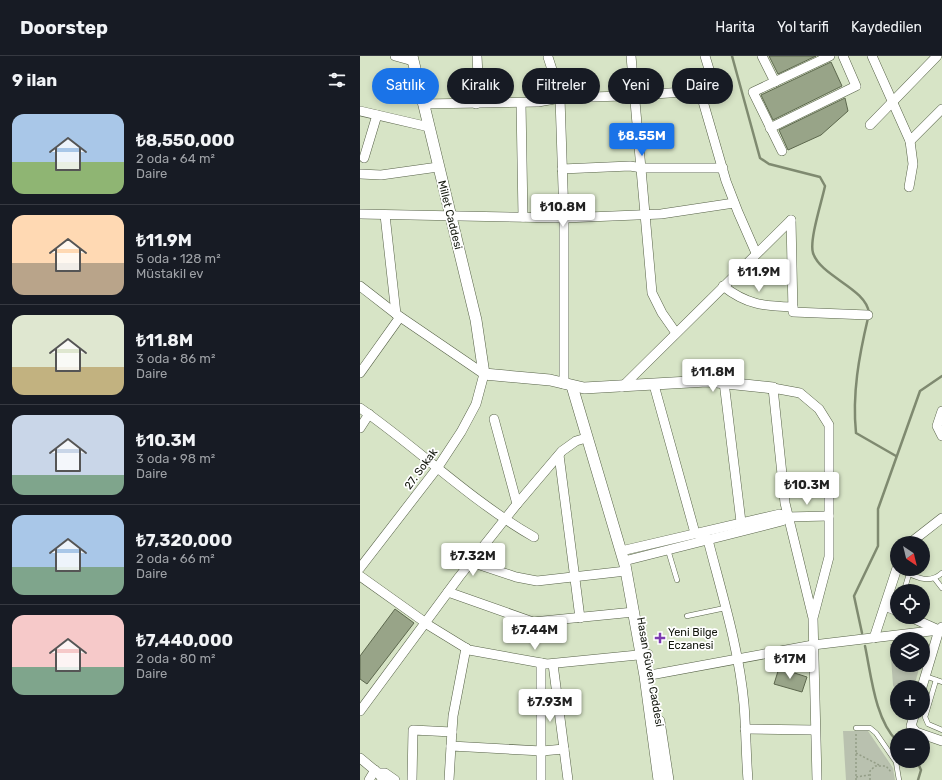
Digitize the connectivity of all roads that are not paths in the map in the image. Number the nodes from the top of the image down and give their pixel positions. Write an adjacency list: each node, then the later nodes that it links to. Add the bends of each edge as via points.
1 (395, 56): 11 (street)
2 (477, 56): 12 (street)
3 (546, 56): 13 (street)
4 (631, 56): 14 (street)
5 (705, 56): 15 (street)
6 (762, 56): 16 (street)
7 (830, 56): 16 (street)
8 (843, 56): 29 (street, via 856,86)
9 (872, 56): 17 (street)
10 (933, 57): 17 (street)
11 (413, 59)
12 (478, 68)
13 (551, 68)
14 (632, 68)
15 (709, 68)
16 (775, 82): 29 (street, via 753,92)
17 (893, 101): 27 (street); 30 (street)
18 (514, 103): 19 (street)
19 (521, 103): 45 (street)
20 (423, 104): 28 (street, Millet Caddesi)
21 (560, 104): 36 (street)
22 (636, 104): 34 (street)
23 (704, 104): 35 (street)
24 (942, 109): 30 (street)
25 (360, 111): 26 (street)
26 (377, 115): 28 (street); 32 (street)
27 (870, 124)
28 (429, 127): 33 (street, Millet Caddesi)
29 (770, 128): 31 (street)
30 (910, 141): 39 (street, via 913,164)
31 (782, 151)
32 (362, 158): 37 (street)
33 (438, 167): 38 (street, via 381,175); 44 (street, Millet Caddesi)
34 (642, 168): 35 (street); 36 (street, via 630,166); 43 (street)
35 (723, 168): 40 (street)
36 (562, 169): 46 (street)
37 (360, 170)
38 (360, 174)
39 (909, 188)
40 (734, 203): 43 (street); 47 (street)
41 (360, 214): 42 (street)
42 (385, 214): 44 (street); 51 (street)
43 (646, 215): 46 (street); 53 (street, via 652,292)
44 (450, 216): 45 (street); 55 (street, Millet Caddesi, via 476,320)
45 (523, 217): 46 (street)
46 (564, 218): 57 (street)
47 (756, 253): 49 (street); 50 (street, via 791,220)
48 (360, 286): 51 (street)
49 (723, 286): 50 (street, via 744,300 769,306); 53 (street)
50 (793, 307): 52 (street, via 793,312)
51 (398, 315): 54 (street); 55 (street)
52 (868, 315)
53 (676, 333): 59 (street)
54 (360, 373)
55 (484, 374): 57 (street, via 550,380); 69 (street, 27. Sokak, via 476,404)
56 (724, 382): 58 (street); 60 (street); 75 (street)
57 (568, 385): 59 (street, via 584,388); 67 (street, Hasan Güven Caddesi)
58 (654, 385): 59 (street); 76 (street)
59 (622, 387)
60 (773, 388): 71 (street, via 800,393 819,409 829,425); 72 (street)
61 (360, 408): 63 (street)
62 (942, 411): 66 (street, via 937,426)
63 (369, 414): 65 (street); 69 (street)
64 (494, 419): 70 (street)
65 (360, 428)
66 (942, 436)
67 (586, 438): 68 (street, via 576,441); 82 (street, Hasan Güven Caddesi)
68 (559, 456): 70 (street); 88 (street)
69 (438, 467): 74 (street); 83 (street, 27. Sokak)
70 (517, 504): 74 (street)
71 (829, 516): 72 (street); 99 (street, via 829,557)
72 (787, 517): 75 (street, via 780,514); 79 (street, via 782,521); 99 (street)
73 (942, 518): 77 (street)
74 (504, 520): 78 (street); 81 (street)
75 (741, 522): 76 (street)
76 (695, 533): 79 (street); 82 (street)
77 (919, 536)
78 (534, 537)
79 (708, 540): 80 (street); 94 (street)
80 (668, 550): 82 (street); 90 (lane)
81 (471, 562): 88 (street, via 537,581); 92 (street)
82 (624, 562): 88 (street); 96 (street, Hasan Güven Caddesi); 106 (street, Hasan Güven Caddesi, via 632,577)
83 (360, 568)
84 (942, 574): 89 (lane)
85 (360, 576): 100 (street)
86 (894, 576): 93 (street)
87 (915, 576): 89 (lane, via 927,580)
88 (575, 577): 98 (street)
89 (935, 579): 91 (lane)
90 (677, 580)
91 (942, 588)
92 (448, 592): 98 (street, via 533,622); 100 (street)
93 (885, 606): 95 (street); 103 (street)
94 (725, 608): 97 (lane); 107 (street)
95 (890, 608)
96 (634, 612): 98 (street); 106 (street, Hasan Güven Caddesi)
97 (687, 616)
98 (580, 618)
99 (813, 618): 104 (street)
100 (425, 623): 105 (street); 115 (street)
101 (928, 624): 102 (street)
102 (941, 629): 103 (street); 111 (street)
103 (874, 638): 104 (street)
104 (813, 645): 107 (street); 119 (street)
105 (466, 648): 108 (street); 121 (street)
106 (644, 654): 109 (street); 110 (street, Hasan Güven Caddesi)
107 (737, 658): 110 (street); 118 (street)
108 (541, 663): 109 (street); 125 (street)
109 (553, 664): 124 (street)
110 (648, 676): 134 (street, Hasan Güven Caddesi); 135 (street, Hasan Güven Caddesi)
111 (925, 676): 112 (street); 113 (lane)
112 (924, 680)
113 (936, 680): 114 (lane); 120 (lane, via 925,717 928,724)
114 (942, 682)
115 (360, 711)
116 (913, 720): 122 (street, via 911,726 916,732)
117 (856, 728): 138 (lane, via 870,728 876,733 896,762)
118 (745, 729): 119 (street); 136 (street)
119 (815, 730): 137 (street)
120 (942, 730)
121 (452, 732): 123 (street); 130 (street, via 413,730)
122 (942, 741)
123 (451, 746): 125 (street); 131 (street)
124 (564, 749): 125 (street); 133 (street)
125 (542, 751): 132 (street)
126 (360, 758): 127 (street)
127 (379, 774): 128 (street); 129 (street, via 385,773)
128 (369, 780)
129 (395, 780)
130 (412, 780)
131 (449, 780)
132 (541, 780)
133 (568, 780)
134 (659, 780)
135 (668, 780)
136 (748, 780)
137 (817, 780)
138 (899, 780)

